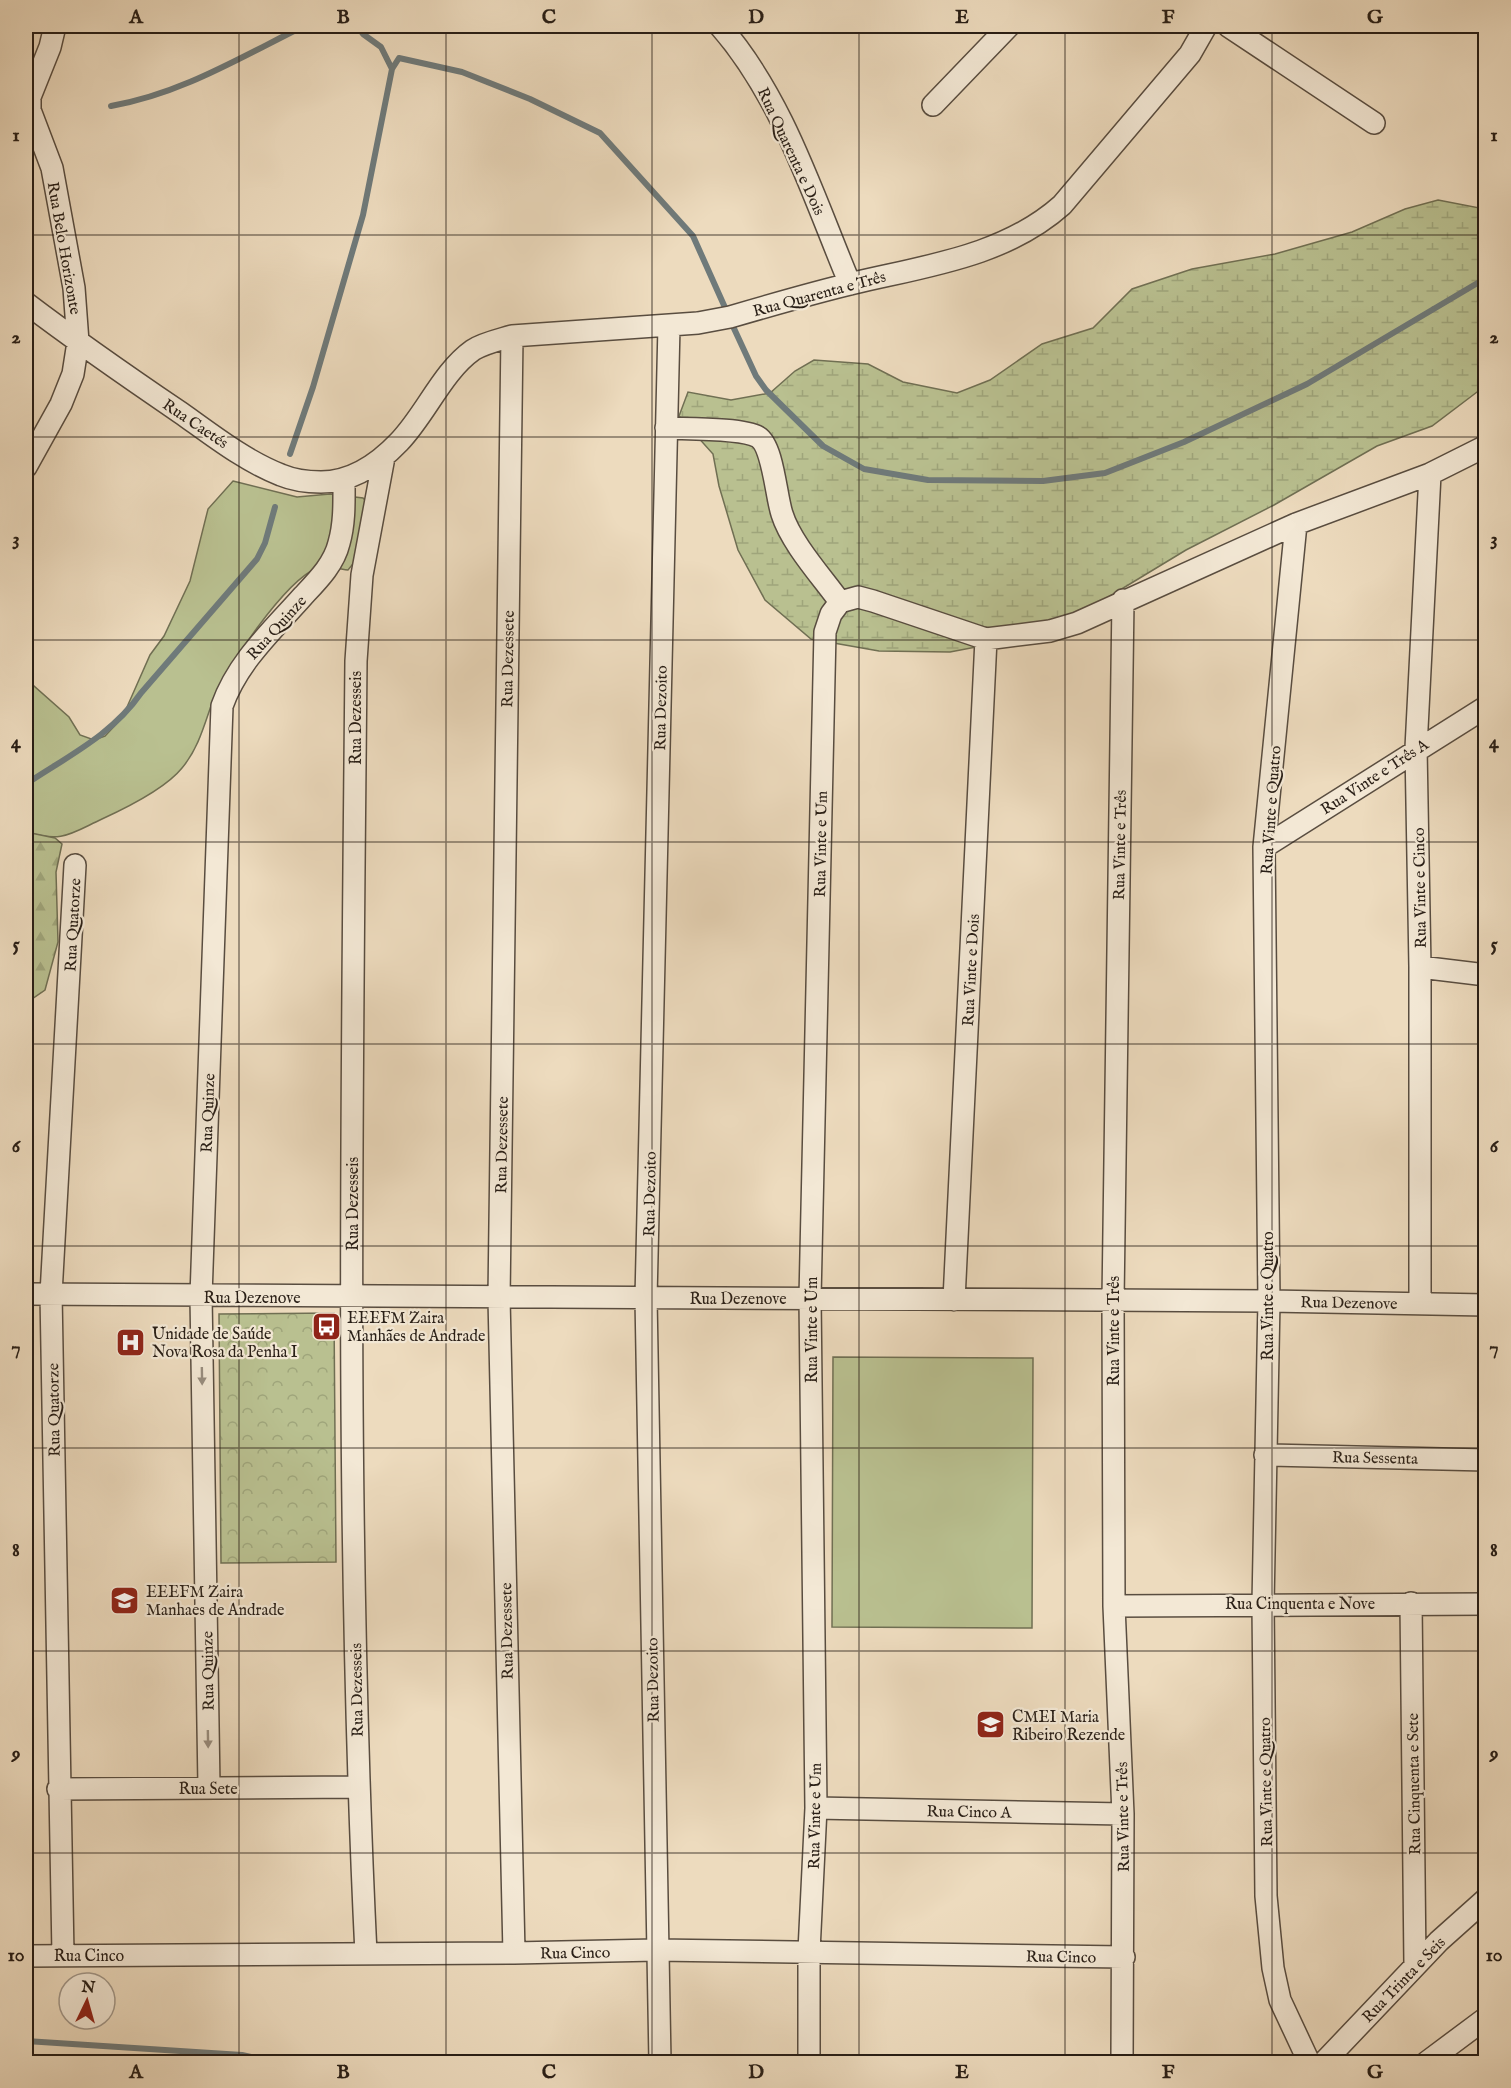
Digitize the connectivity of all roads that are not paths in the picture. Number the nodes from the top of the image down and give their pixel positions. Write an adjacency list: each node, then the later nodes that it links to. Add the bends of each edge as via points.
1 (55, 26): 7 (street, Rua Belo Horizonte)
2 (720, 26): 9 (street, Rua Quarenta e Dois, via 743,54 780,117)
3 (1009, 26): 6 (street)
4 (1206, 26): 9 (street, Rua Quarenta e Três, via 1178,67 1062,205 1042,223 990,248)
5 (1228, 26): 8 (street)
6 (933, 105)
7 (28, 109): 13 (street, Rua Belo Horizonte, via 51,168 74,288)
8 (1374, 123)
9 (850, 284): 11 (street, Rua Quarenta e Três, via 730,317)
10 (26, 303): 13 (street, Rua Caetés)
11 (669, 326): 12 (street, Rua Quarenta e Três); 14 (street, Rua Dezoito)
12 (512, 336): 17 (street, Rua Quarenta e Três, via 474,350 459,363); 35 (street, Rua Dezessete)
13 (78, 342): 15 (street, Rua Belo Horizonte, via 73,374 61,404); 20 (street, Rua Caetés, via 206,430 282,476 322,482)
14 (666, 428): 23 (street, via 759,437 767,449 782,515); 37 (street, Rua Dezoito)
15 (31, 445): 18 (street, Rua Belo Horizonte)
16 (1485, 446): 19 (street)
17 (384, 458): 20 (street, Rua Caetés); 34 (street, Rua Dezesseis, via 357,615)
18 (26, 467)
19 (1430, 474): 21 (street); 26 (street, Rua Vinte e Cinco)
20 (344, 479): 33 (street, Rua Quinze, via 343,524 329,567 245,662 222,705)
21 (1296, 524): 22 (street); 27 (street, Rua Vinte e Quatro)
22 (1123, 600): 24 (street, via 1077,623 1050,631); 39 (street, Rua Vinte e Três)
23 (840, 602): 24 (street, via 858,597); 36 (street, Rua Vinte e Um, via 825,632)
24 (986, 639): 38 (street, Rua Vinte e Dois)
25 (1485, 707): 26 (street, Rua Vinte e Três A)
26 (1416, 748): 27 (street, Rua Vinte e Três A); 29 (street, Rua Vinte e Cinco)
27 (1264, 847): 40 (street, Rua Vinte e Quatro)
28 (75, 865): 32 (street, Rua Quatorze)
29 (1420, 967): 30 (street); 41 (street, Rua Vinte e Cinco)
30 (1485, 975)
31 (26, 1294): 32 (street, Rua Dezenove)
32 (51, 1294): 33 (street, Rua Dezenove); 51 (street, Rua Quatorze)
33 (201, 1296): 34 (street, Rua Dezenove); 49 (street, Rua Quinze, one-way to 49)
34 (351, 1297): 35 (street, Rua Dezenove); 50 (street, Rua Dezesseis)
35 (499, 1298): 37 (street, Rua Dezenove); 57 (street, Rua Dezessete)
36 (810, 1298): 37 (street, Rua Dezenove); 38 (street, Rua Dezenove); 52 (street, Rua Vinte e Um)
37 (646, 1299): 55 (street, Rua Dezoito)
38 (954, 1300): 39 (street, Rua Dezenove)
39 (1113, 1300): 40 (street, Rua Dezenove); 48 (street, Rua Vinte e Três)
40 (1269, 1301): 41 (street, Rua Dezenove); 43 (street, Rua Vinte e Quatro)
41 (1420, 1303): 42 (street, Rua Dezenove)
42 (1485, 1305)
43 (1265, 1455): 44 (street, Rua Sessenta); 46 (street, Rua Vinte e Quatro)
44 (1485, 1460)
45 (1411, 1603): 46 (street, Rua Cinquenta e Nove); 47 (street, Rua Cinquenta e Nove); 62 (street, Rua Cinquenta e Sete)
46 (1263, 1604): 48 (street, Rua Cinquenta e Nove); 67 (street, Rua Vinte e Quatro, via 1266,1896 1270,1936 1280,2000)
47 (1485, 1604)
48 (1114, 1606): 53 (street, Rua Vinte e Três)
49 (209, 1787): 50 (street, Rua Sete); 51 (street, Rua Sete)
50 (357, 1787): 58 (street, Rua Dezesseis)
51 (58, 1789): 59 (street, Rua Quatorze)
52 (816, 1808): 53 (street, Rua Cinco A); 56 (street, Rua Vinte e Um)
53 (1123, 1814): 61 (street, Rua Vinte e Três)
54 (1485, 1899): 62 (street, Rua Trinta e Seis)
55 (656, 1950): 56 (street, Rua Cinco); 57 (street, Rua Cinco); 64 (street, Rua Dezoito)
56 (809, 1951): 61 (street, Rua Cinco); 65 (street, Rua Vinte e Um)
57 (514, 1953): 58 (street, Rua Cinco)
58 (366, 1954): 59 (street, Rua Cinco)
59 (63, 1955): 60 (street, Rua Cinco)
60 (26, 1956)
61 (1124, 1957): 66 (street, Rua Vinte e Três)
62 (1415, 1965): 68 (street, Rua Trinta e Seis)
63 (1485, 2018): 69 (street)
64 (660, 2062)
65 (808, 2062)
66 (1122, 2062)
67 (1309, 2062)
68 (1324, 2062)
69 (1427, 2062)

